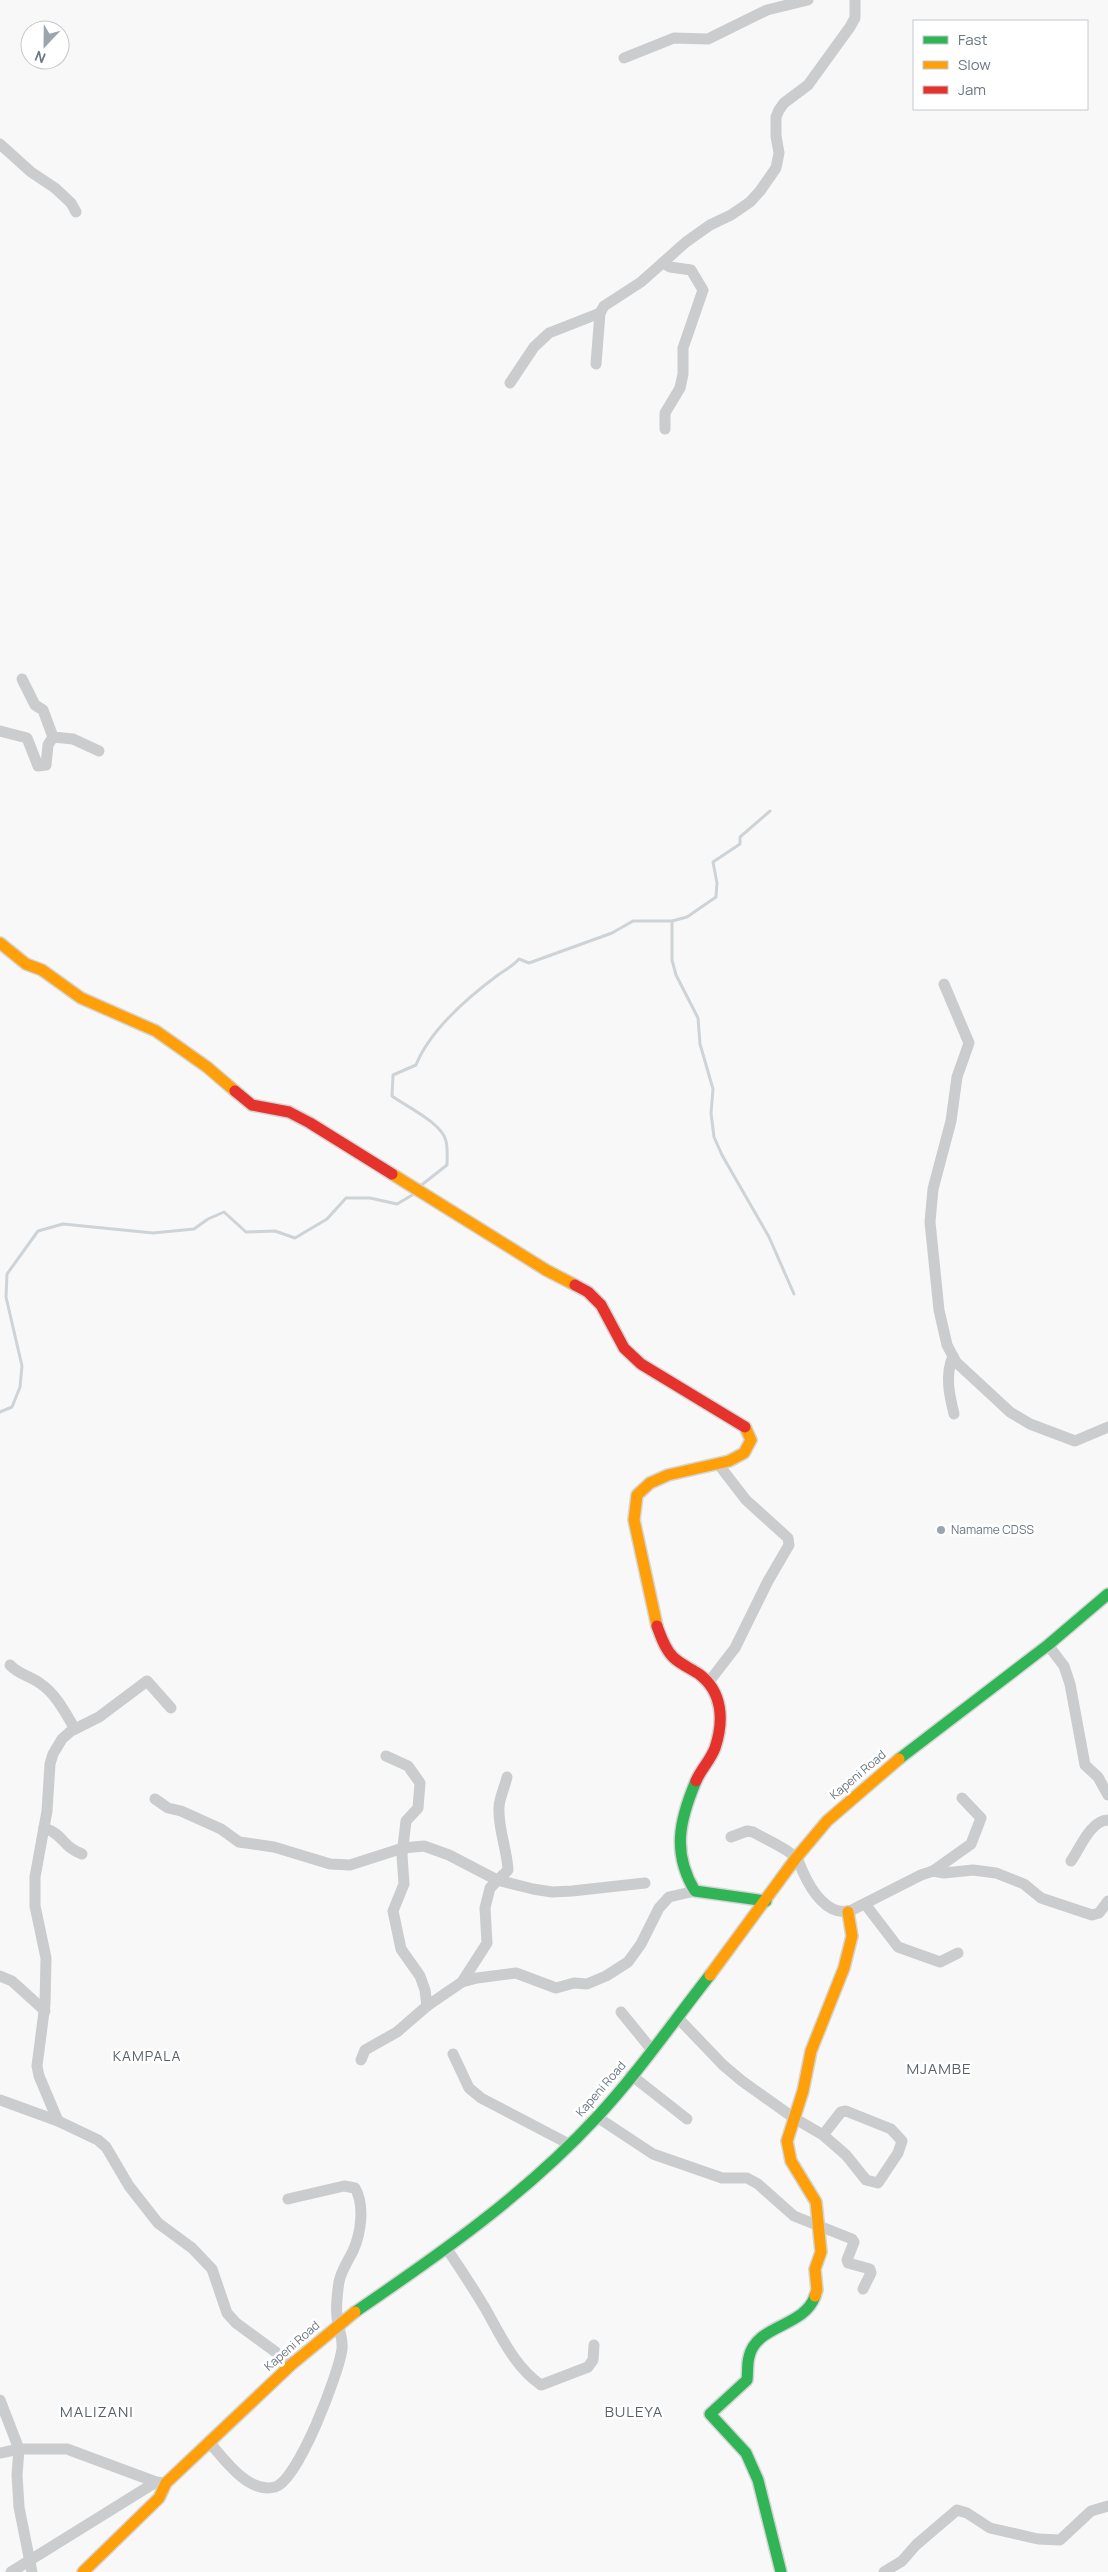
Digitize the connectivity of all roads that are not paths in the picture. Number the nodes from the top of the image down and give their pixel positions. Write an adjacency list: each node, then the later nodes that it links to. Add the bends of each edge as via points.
1 (808, 0): 3 (street, via 767,10 708,39 674,38)
2 (855, 0): 6 (street, via 855,18 850,27 808,84 784,104 776,117 779,153 776,168 768,181 750,202 686,242)
3 (624, 58)
4 (0, 144): 5 (street, via 55,188)
5 (76, 212)
6 (663, 263): 7 (street, via 604,306); 10 (street, via 691,270 703,290 683,348 680,388 665,413)
7 (600, 313): 8 (street); 9 (street, via 549,333 534,347)
8 (596, 364)
9 (510, 384)
10 (665, 429)
11 (22, 679): 13 (street, via 35,705 43,710)
12 (0, 731): 13 (street, via 27,738 38,766 46,764 48,745)
13 (53, 737): 14 (street, via 73,739)
14 (99, 751)
15 (0, 943): 20 (street, via 26,964 42,970 80,998 156,1031 252,1105 289,1112 546,1270 588,1292 601,1305 624,1348 641,1364 746,1428 751,1440 748,1452)
16 (944, 984): 17 (street, via 968,1043 957,1077 952,1121 933,1189 930,1222 939,1310)
17 (952, 1356): 18 (street, via 948,1368 948,1391); 19 (street, via 989,1394 1030,1424 1075,1441)
18 (954, 1414)
19 (1108, 1427)
20 (719, 1465): 24 (street, via 746,1500 788,1538 789,1545 736,1648); 24 (street, via 679,1471 664,1477 640,1493 633,1509 653,1609 665,1646 672,1656)
21 (1108, 1594): 22 (street, Kapeni Road)
22 (1048, 1645): 29 (street, via 1064,1666 1070,1684 1085,1765 1098,1776); 37 (street, Kapeni Road, via 858,1792 826,1821)
23 (10, 1665): 26 (street, via 42,1684)
24 (708, 1683): 42 (street, via 719,1702 717,1744 695,1784 682,1825 678,1852 688,1882)
25 (171, 1708): 26 (street, via 147,1681 99,1717)
26 (75, 1729): 33 (street, via 62,1739 52,1754)
27 (386, 1756): 35 (street, via 408,1766 420,1783 418,1808 406,1821)
28 (507, 1777): 40 (street, via 499,1807 508,1870)
29 (1108, 1795)
30 (962, 1798): 39 (street, via 981,1818 971,1844)
31 (155, 1799): 35 (street, via 168,1808 221,1829 239,1842 274,1847 330,1864 350,1865)
32 (1108, 1820): 38 (street, via 1101,1820 1094,1826)
33 (44, 1828): 36 (street, via 58,1833 68,1849); 51 (street, via 35,1896 46,1953)
34 (731, 1837): 37 (street, via 753,1832)
35 (403, 1848): 40 (street, via 424,1846); 50 (street, via 404,1884 393,1911 401,1949 420,1976 426,1990)
36 (82, 1854)
37 (796, 1858): 43 (street, Kapeni Road); 46 (street, via 818,1897 831,1908)
38 (1071, 1861)
39 (933, 1871): 44 (street, via 996,1873 1024,1884 1041,1898 1092,1915); 45 (street, via 908,1880)
40 (497, 1880): 41 (street, via 552,1892); 49 (street, via 490,1888 486,1908 487,1942)
41 (645, 1883)
42 (695, 1891): 43 (street); 49 (street, via 669,1897 659,1908 628,1962 587,1984 574,1983 556,1988 516,1973)
43 (766, 1901): 53 (street, Kapeni Road)
44 (1108, 1901)
45 (865, 1904): 46 (street); 47 (street, via 898,1947 940,1962)
46 (848, 1912): 60 (street, via 852,1932 844,1968 811,2051)
47 (958, 1953)
48 (0, 1976): 51 (street, via 12,1981)
49 (462, 1982): 50 (street)
50 (427, 2006): 56 (street, via 398,2032 365,2050)
51 (45, 2011): 62 (street, via 37,2066)
52 (621, 2012): 54 (street)
53 (678, 2018): 54 (street, Kapeni Road); 60 (street, via 723,2065)
54 (652, 2050): 57 (street, Kapeni Road)
55 (453, 2054): 64 (street, via 469,2088 481,2098)
56 (361, 2060)
57 (632, 2075): 59 (street, Kapeni Road); 61 (street)
58 (0, 2100): 62 (street)
59 (597, 2118): 64 (street, Kapeni Road); 66 (street, via 653,2154 722,2178 747,2178 794,2216)
60 (794, 2118): 63 (street); 66 (street, via 787,2149 796,2171 815,2200)
61 (687, 2119)
62 (58, 2121): 71 (street, via 106,2147 129,2186 158,2223 192,2248 212,2269 228,2313 236,2323)
63 (823, 2135): 63 (street, via 846,2155 866,2180 878,2183 902,2141 891,2129 846,2111)
64 (569, 2144): 67 (street, Kapeni Road, via 536,2177)
65 (288, 2199): 69 (street, via 344,2186 355,2188 359,2194 358,2236 339,2280)
66 (819, 2226): 68 (street, via 852,2239 848,2263 870,2269 871,2273); 81 (street, via 821,2252 815,2269 817,2290 813,2302 804,2315 774,2329 753,2348 747,2380 710,2414 746,2453 758,2480)
67 (448, 2249): 69 (street, Kapeni Road); 70 (street, via 507,2348 541,2386 588,2367 593,2360)
68 (863, 2289)
69 (338, 2324): 71 (street, Kapeni Road); 73 (street, via 343,2341 338,2365 303,2453 283,2483 267,2487 243,2477)
70 (594, 2345)
71 (292, 2364): 73 (street, Kapeni Road)
72 (0, 2400): 74 (street)
73 (209, 2442): 76 (street, Kapeni Road)
74 (19, 2449): 75 (street); 76 (street, via 67,2449); 78 (street, via 19,2507)
75 (0, 2453)
76 (161, 2482): 78 (street); 80 (street, Kapeni Road, via 159,2498)
77 (1108, 2506): 82 (street, via 1091,2512 1060,2540 1038,2539 990,2528 957,2510 902,2561)
78 (31, 2566): 79 (street)
79 (11, 2572)
80 (82, 2572)
81 (781, 2572)
82 (884, 2572)

